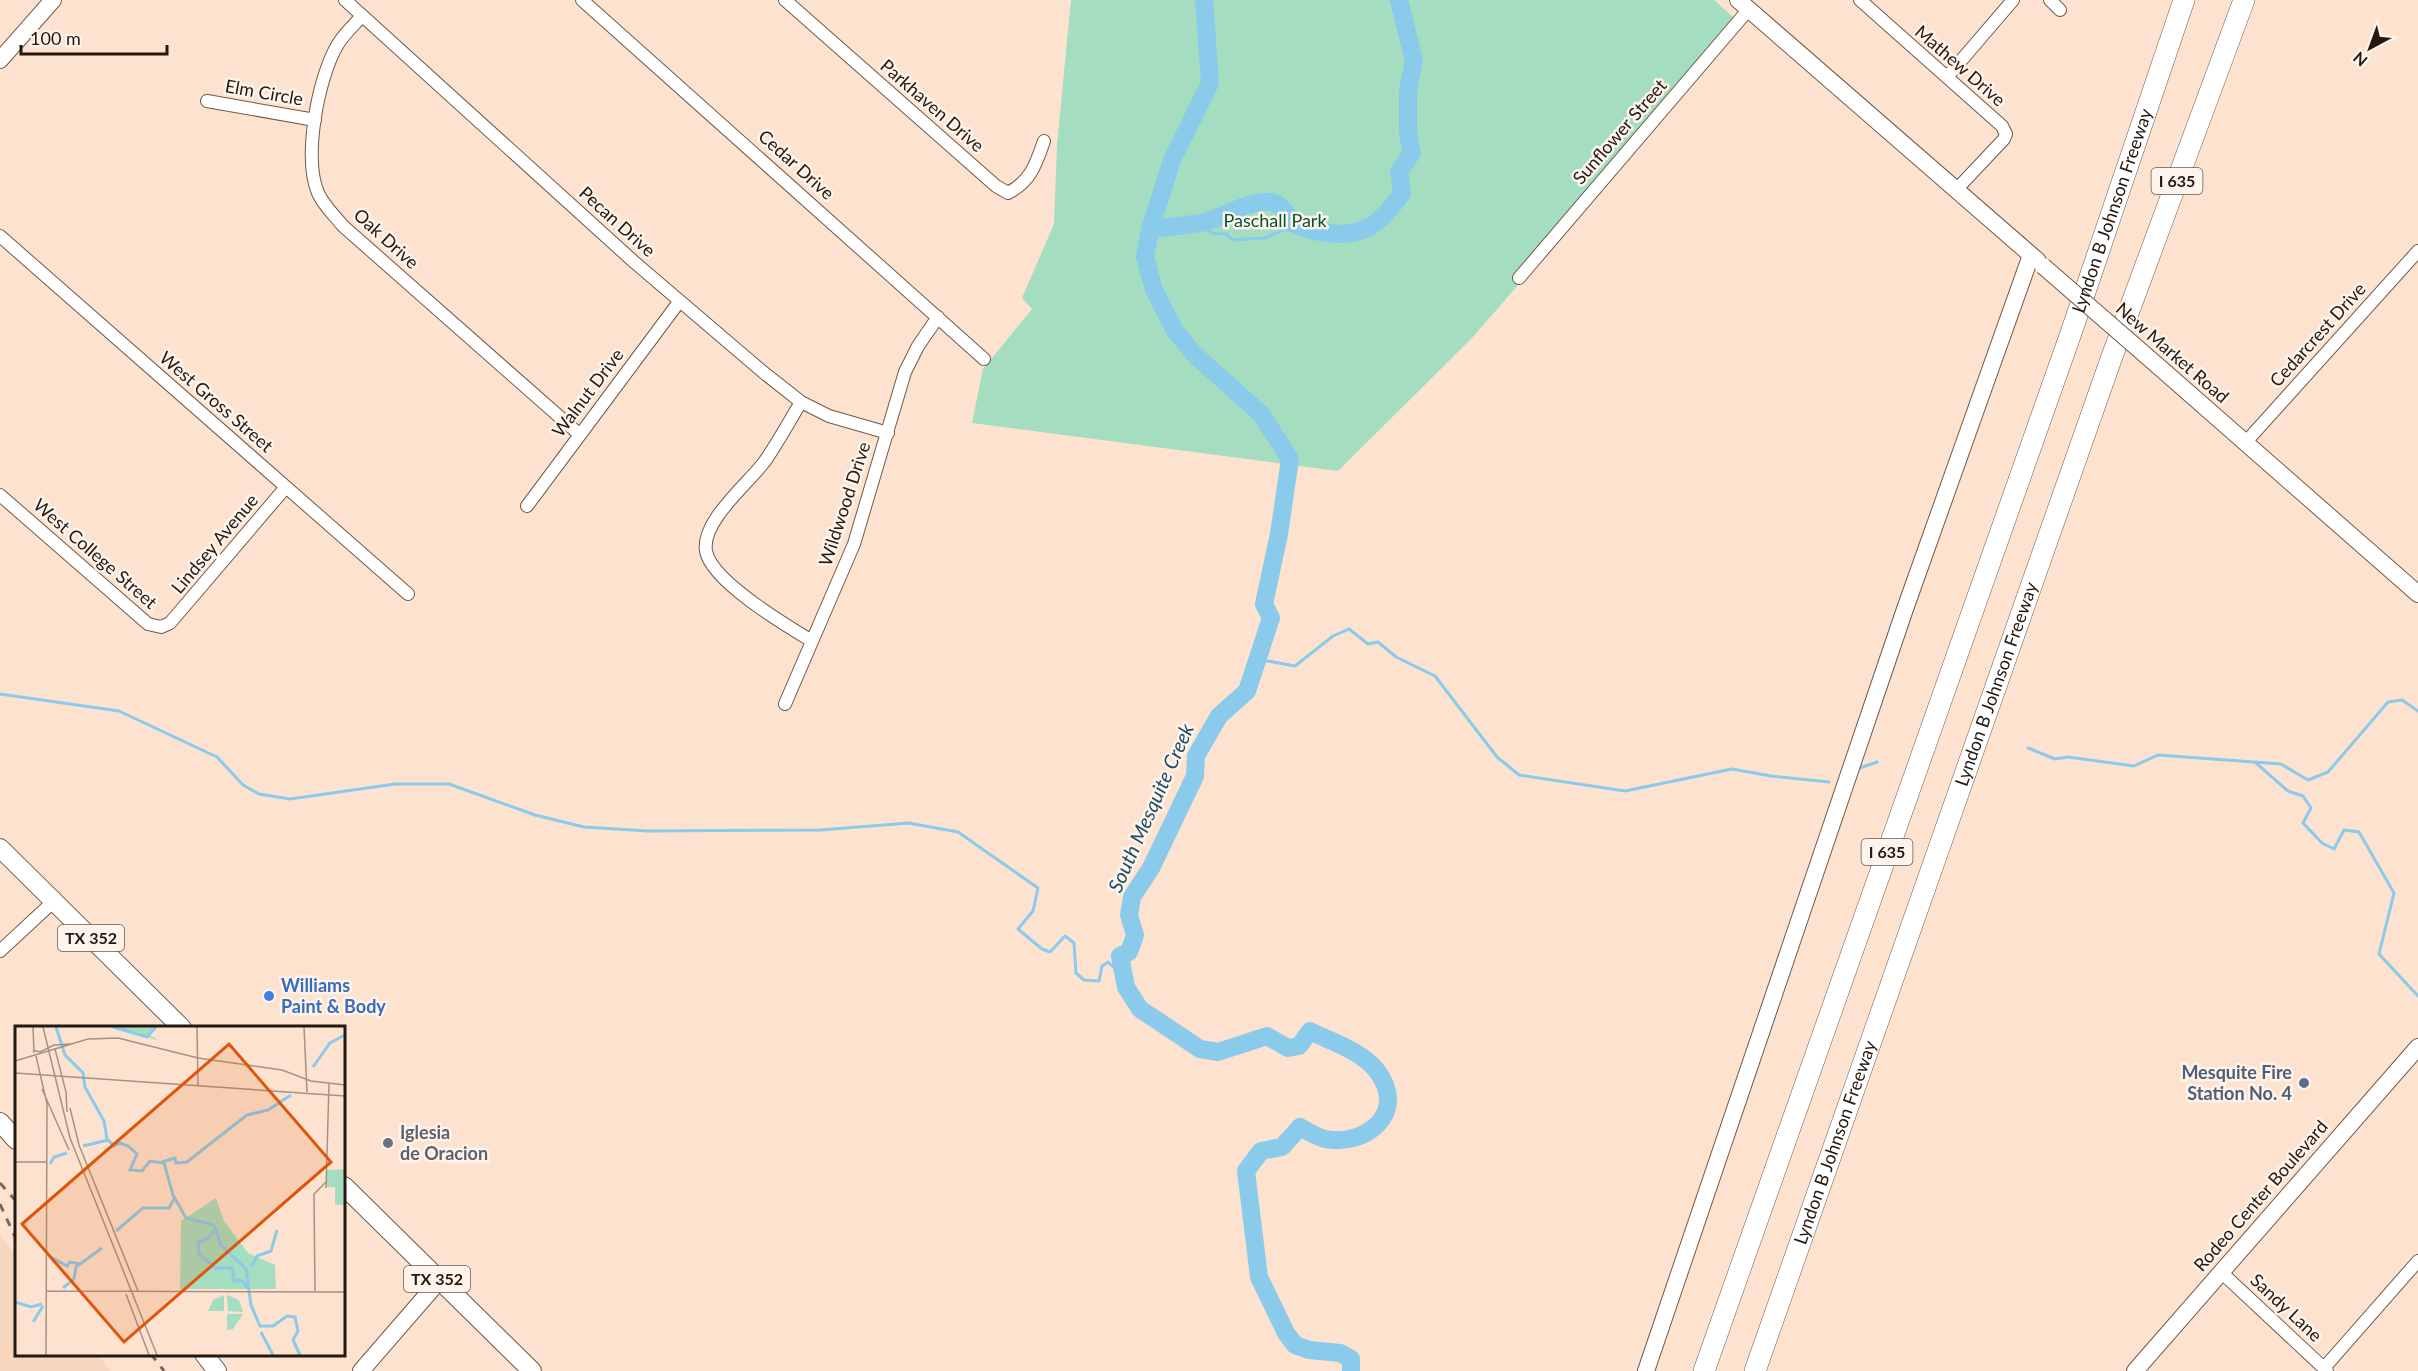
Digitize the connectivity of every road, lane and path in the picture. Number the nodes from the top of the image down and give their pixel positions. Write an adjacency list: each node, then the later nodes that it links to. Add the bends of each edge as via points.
1 (53, 0): 13 (street)
2 (345, 0): 12 (street, Pecan Drive)
3 (582, 0): 24 (street, Cedar Drive)
4 (785, 0): 17 (street, Parkhaven Drive, via 1008,193 1022,186 1032,173)
5 (1860, 0): 14 (street, Mathew Drive)
6 (2013, 0): 14 (street)
7 (2050, 0): 11 (street)
8 (2184, 0): 55 (highway, Lyndon B Johnson Freeway / I 635, via 2067,344)
9 (2244, 0): 56 (highway, Lyndon B Johnson Freeway / I 635, via 2110,362)
10 (1743, 5): 18 (street, New Market Road); 22 (street, Sunflower Street)
11 (2060, 10)
12 (362, 16): 16 (street, Oak Drive, via 338,43 325,74); 23 (street, Pecan Drive)
13 (0, 60)
14 (1947, 77): 18 (street, Mathew Drive, via 2006,134)
15 (207, 101): 16 (street, Elm Circle)
16 (315, 120): 28 (street, Oak Drive, via 311,140 317,190 324,205)
17 (1044, 141)
18 (1956, 190): 21 (street, New Market Road)
19 (0, 236): 30 (street, West Gross Street)
20 (2418, 251): 29 (street, Cedarcrest Drive)
21 (2037, 260): 29 (street, New Market Road, bridge); 54 (street, via 1905,609)
22 (1519, 278)
23 (680, 302): 26 (street, Pecan Drive); 28 (street, Walnut Drive)
24 (938, 317): 25 (street, Cedar Drive); 27 (street, Wildwood Drive, via 906,372)
25 (984, 359)
26 (801, 402): 27 (street, Pecan Drive, via 846,423); 36 (street, via 762,465 715,520 705,544 710,562 757,607)
27 (888, 433): 36 (street, Wildwood Drive, via 854,544)
28 (579, 434): 32 (street, Walnut Drive)
29 (2245, 442): 34 (street, New Market Road)
30 (286, 487): 33 (street, West Gross Street); 35 (street, Lindsey Avenue)
31 (0, 495): 35 (street, West College Street, via 148,624 161,627)
32 (526, 506)
33 (408, 594)
34 (2418, 594)
35 (170, 623)
36 (812, 641): 37 (street, Wildwood Drive)
37 (785, 704)
38 (0, 848): 39 (main road, TX 352)
39 (54, 901): 40 (street); 41 (main road, TX 352)
40 (0, 951)
41 (180, 1026)
42 (2418, 1047): 47 (street, Rodeo Center Boulevard)
43 (0, 1122): 44 (main road)
44 (15, 1139)
45 (345, 1187): 48 (main road, TX 352)
46 (2418, 1261): 50 (street)
47 (2221, 1272): 50 (street, Sandy Lane); 57 (street, Rodeo Center Boulevard)
48 (439, 1281): 52 (street); 53 (main road, TX 352)
49 (206, 1356): 51 (main road)
50 (2325, 1370)
51 (217, 1371)
52 (361, 1371)
53 (532, 1371)
54 (1646, 1371)
55 (1704, 1371)
56 (1755, 1371)
57 (2134, 1371)

